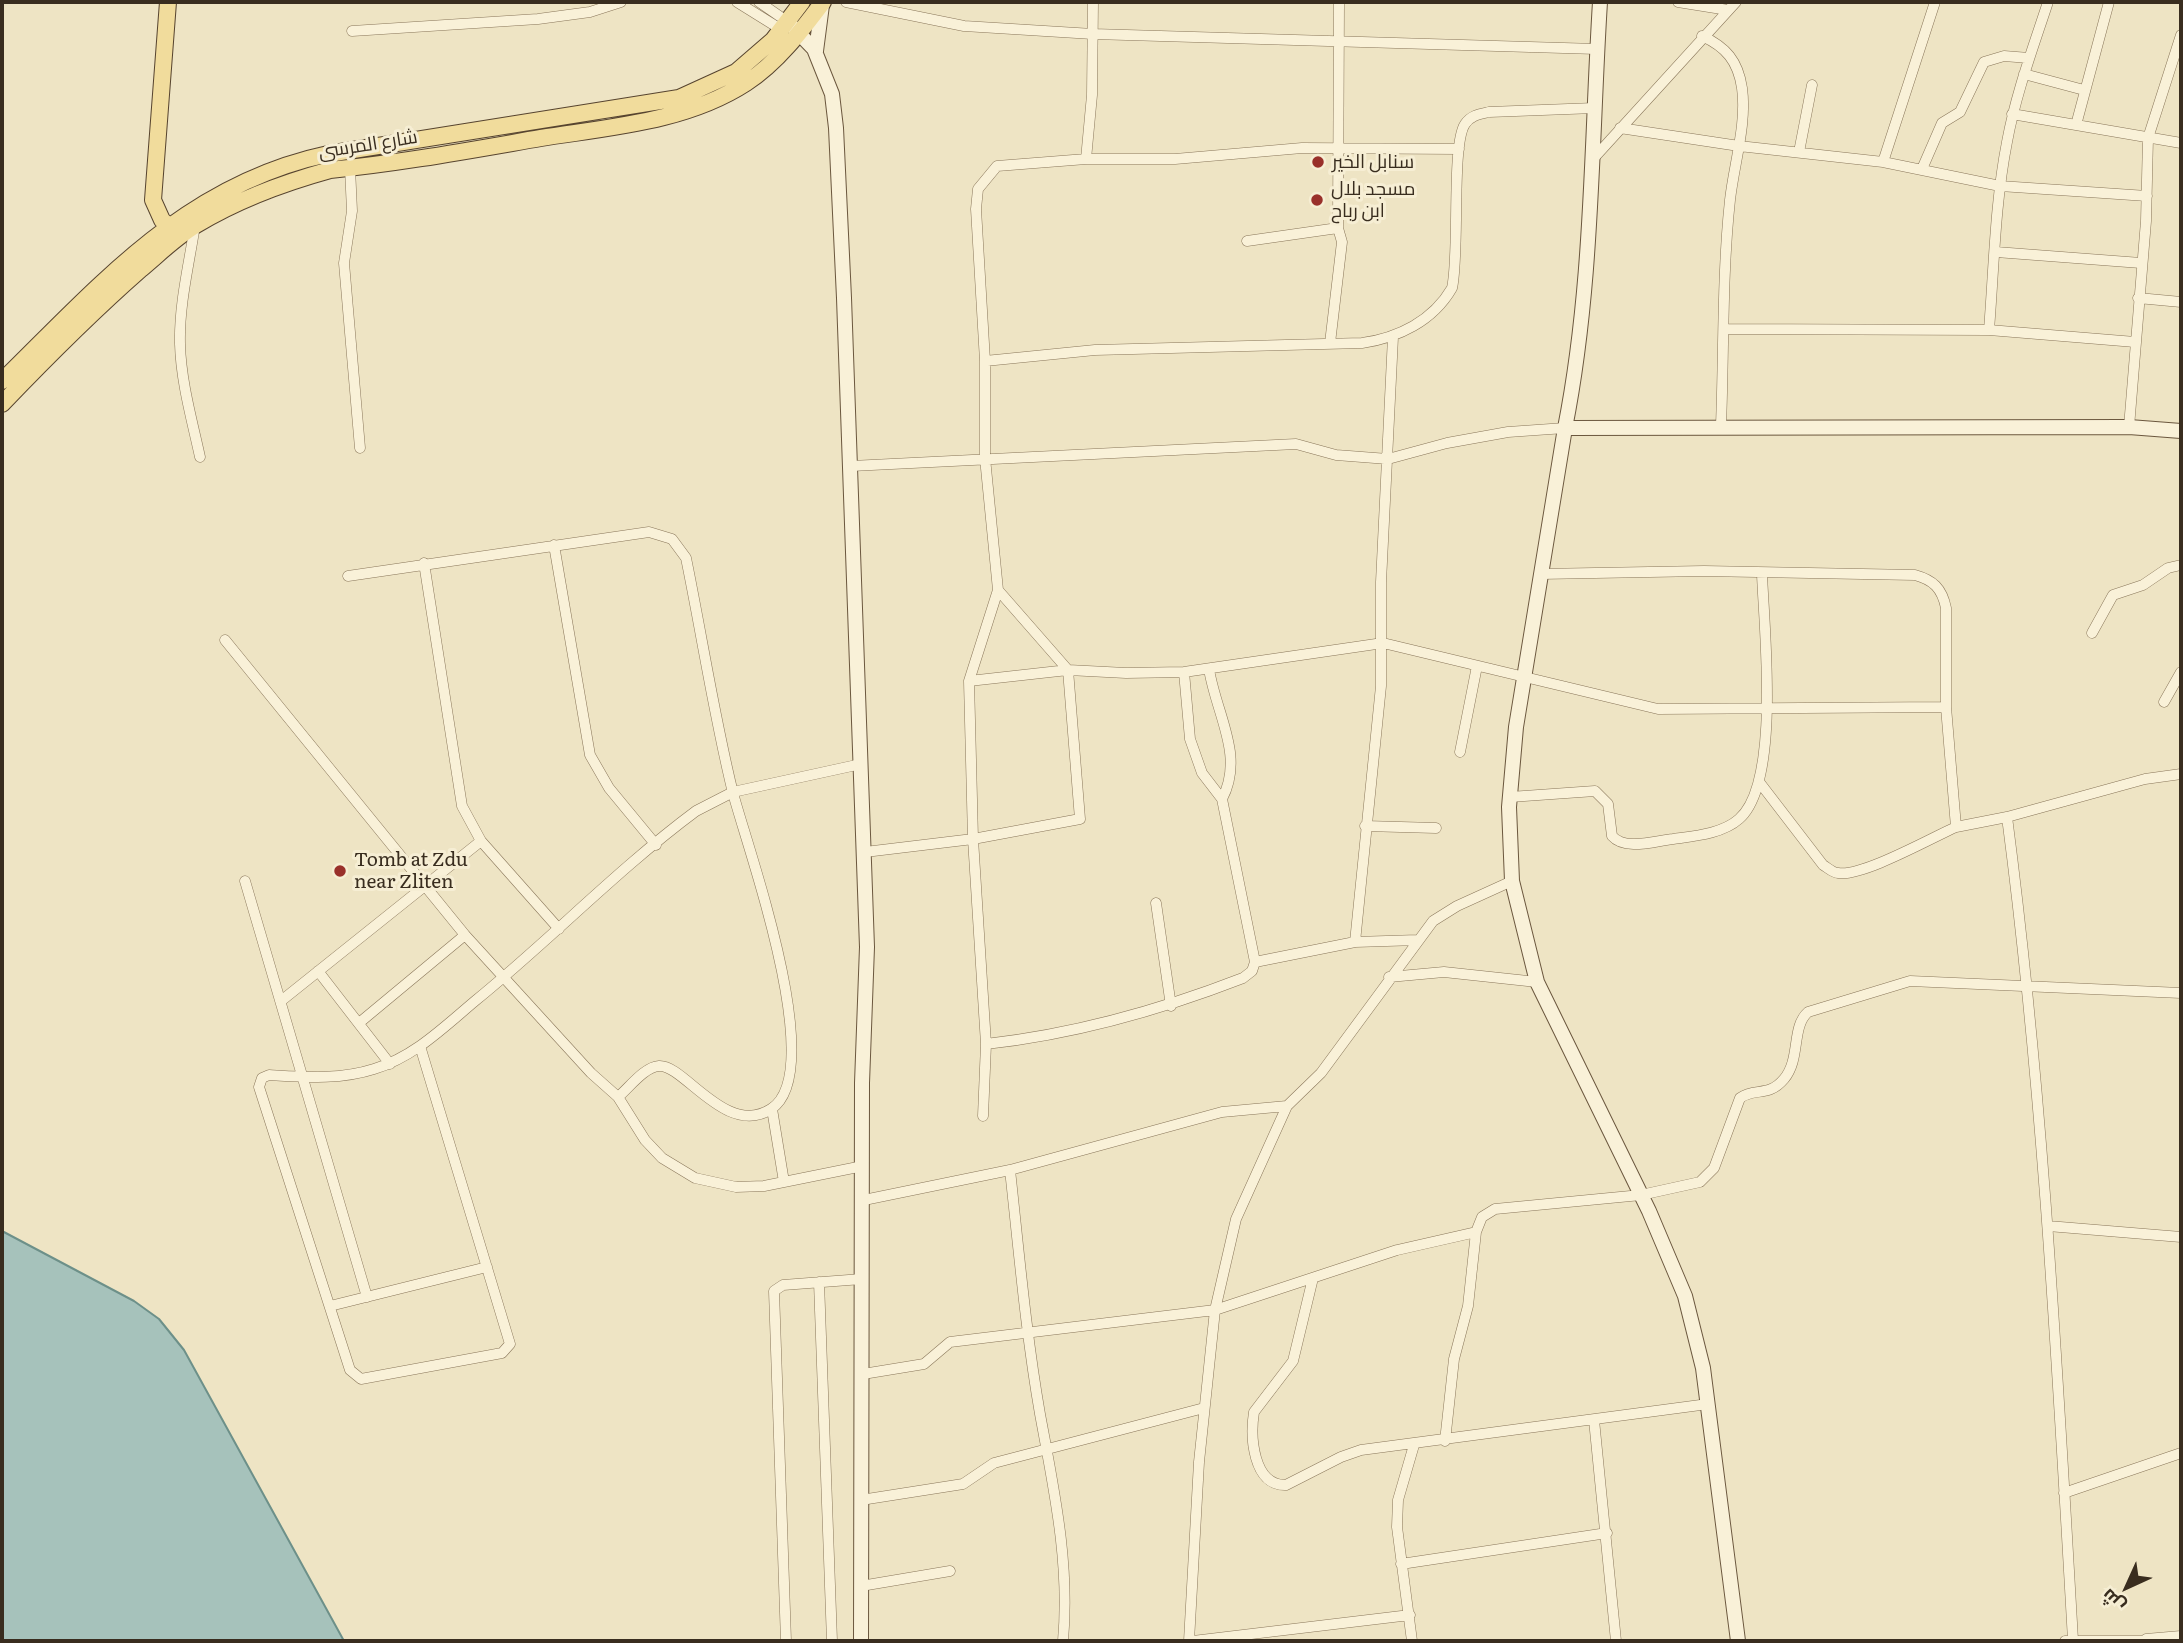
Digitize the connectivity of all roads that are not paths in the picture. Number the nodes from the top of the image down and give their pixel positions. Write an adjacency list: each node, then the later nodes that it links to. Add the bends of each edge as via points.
1 (168, 2): 45 (main road)
2 (621, 2): 18 (street, via 590,12 538,19)
3 (737, 2): 17 (street)
4 (758, 2): 17 (street)
5 (802, 2): 17 (main road)
6 (846, 2): 19 (street, via 964,26)
7 (1093, 2): 19 (street)
8 (1339, 2): 22 (street)
9 (1600, 2): 23 (street)
10 (1678, 2): 16 (street)
11 (1736, 2): 16 (street)
12 (1935, 2): 41 (street)
13 (2048, 2): 25 (street)
14 (2109, 2): 28 (street)
15 (823, 3): 17 (main road); 24 (street)
16 (1728, 10): 21 (street)
17 (791, 30): 24 (street); 42 (main road, شارع المرسى, via 747,82 703,106); 47 (main road, شارع المرسى, via 736,72 679,98 284,164)
18 (352, 31)
19 (1093, 34): 22 (street); 39 (street)
20 (2181, 35): 33 (street)
21 (1702, 36): 32 (street); 35 (street, via 1735,61 1742,89)
22 (1341, 41): 23 (street); 36 (street)
23 (1597, 49): 29 (street)
24 (816, 52): 72 (street, via 832,94 836,128)
25 (2029, 58): 26 (street); 43 (street, via 2004,56 1984,62 1960,112 1942,123)
26 (2024, 74): 28 (street); 30 (street)
27 (1812, 85): 38 (street)
28 (2084, 89): 31 (street)
29 (1595, 108): 37 (street, via 1475,115 1463,127); 40 (street)
30 (2012, 114): 31 (street); 44 (street)
31 (2076, 125): 33 (street)
32 (1620, 128): 35 (street); 40 (street)
33 (2148, 138): 34 (street); 46 (street)
34 (2181, 143)
35 (1739, 146): 38 (street); 56 (street, via 1730,200)
36 (1340, 147): 37 (street); 39 (street, via 1175,159); 48 (street)
37 (1459, 149): 58 (street, via 1452,288 1431,314)
38 (1799, 152): 41 (street)
39 (1086, 159): 61 (street, via 997,166 978,189)
40 (1593, 159): 66 (street, via 1582,332)
41 (1884, 162): 43 (street)
42 (350, 168): 47 (main road, شارع المرسى, via 293,180); 68 (street, via 352,211 344,264)
43 (1922, 169): 44 (street)
44 (2000, 186): 46 (street); 52 (street)
45 (153, 194): 47 (main road, via 161,210); 49 (main road, via 157,213); 51 (main road)
46 (2147, 196): 53 (street)
47 (191, 218): 49 (main road, شارع المرسى); 69 (street, via 180,342)
48 (1338, 228): 50 (street); 60 (street, via 1342,242)
49 (174, 231): 51 (main road, شارع المرسى); 63 (main road, شارع المرسى)
50 (1247, 241)
51 (140, 250): 62 (main road, شارع المرسى, via 105,277)
52 (1996, 252): 53 (street); 57 (street)
53 (2141, 263): 54 (street)
54 (2138, 298): 55 (street); 59 (street)
55 (2181, 302)
56 (1724, 329): 57 (street); 64 (street)
57 (1989, 330): 59 (street)
58 (1393, 337): 60 (street); 71 (street)
59 (2135, 342): 65 (street)
60 (1330, 343): 61 (street, via 1095,350)
61 (985, 360): 70 (street)
62 (2, 381)
63 (2, 404)
64 (1721, 425): 65 (street); 66 (street)
65 (2129, 427): 67 (street)
66 (1565, 428): 71 (street, via 1471,438); 76 (street)
67 (2181, 431)
68 (360, 448)
69 (200, 457)
70 (985, 458): 71 (street, via 1296,444 1336,455); 72 (street); 79 (street)
71 (1388, 458): 82 (street, via 1381,582)
72 (851, 466): 94 (street)
73 (554, 545): 74 (street); 97 (street, via 649,532 672,539 681,548); 106 (street, via 590,755 609,788)
74 (424, 564): 78 (street); 105 (street, via 458,794)
75 (2181, 565): 80 (street, via 2113,595)
76 (1540, 573): 77 (street); 88 (street)
77 (1762, 574): 91 (street, via 1914,575 1929,579 1944,596 1947,608); 92 (street)
78 (348, 576)
79 (998, 590): 85 (street); 89 (street)
80 (2092, 632)
81 (225, 640): 110 (street)
82 (1383, 643): 83 (street); 84 (street); 101 (street)
83 (1477, 666): 88 (street); 93 (street)
84 (1209, 669): 86 (street); 99 (street, via 1232,755 1232,776)
85 (1068, 670): 86 (street); 89 (street); 104 (street, via 1080,819)
86 (1184, 672): 99 (street, via 1196,762)
87 (2181, 672): 90 (street)
88 (1524, 677): 92 (street, via 1658,709); 98 (street)
89 (969, 681): 104 (street)
90 (2164, 702)
91 (1946, 707): 92 (street); 102 (street)
92 (1767, 708): 96 (street)
93 (1460, 752)
94 (861, 764): 97 (street); 107 (street)
95 (2181, 774): 100 (street, via 2127,783)
96 (1760, 783): 98 (street, via 1741,818 1727,827 1625,845 1612,836 1608,804 1595,791); 102 (street, via 1823,865 1836,873 1875,864)
97 (733, 792): 106 (street, via 696,811); 132 (street, via 783,966 790,1076)
98 (1510, 797): 109 (street)
99 (1222, 799): 116 (street)
100 (2007, 817): 102 (street); 121 (street)
101 (1365, 826): 103 (street); 115 (street)
102 (1956, 827)
103 (1436, 828)
104 (973, 839): 107 (street); 126 (street)
105 (481, 841): 110 (street); 112 (street)
106 (656, 845): 112 (street)
107 (865, 852): 134 (street)
108 (245, 881): 123 (street)
109 (1512, 881): 114 (street, via 1441,916); 120 (street)
110 (424, 884): 113 (street); 117 (street)
111 (1156, 903): 124 (street)
112 (559, 929): 118 (street)
113 (465, 935): 118 (street); 125 (street)
114 (1418, 940): 115 (street); 119 (street)
115 (1355, 942): 116 (street)
116 (1255, 962): 124 (street, via 1243,978)
117 (318, 971): 123 (street); 125 (street)
118 (505, 977): 127 (street); 130 (street)
119 (1389, 977): 120 (street, via 1444,972); 131 (street, via 1352,1035)
120 (1538, 982): 137 (street)
121 (2029, 987): 122 (street); 137 (street, via 1910,981 1808,1012 1800,1022 1796,1059 1786,1078 1767,1093 1740,1098 1708,1176 1700,1182); 139 (street)
122 (2181, 993)
123 (281, 1002): 129 (street)
124 (1171, 1006): 126 (street, via 1076,1031)
125 (359, 1023): 128 (street)
126 (986, 1044): 133 (street)
127 (420, 1046): 128 (street); 142 (street)
128 (390, 1064): 129 (street, via 345,1076)
129 (303, 1077): 146 (street); 147 (street, via 269,1074 259,1087)
130 (618, 1097): 132 (street, via 647,1071 664,1066 703,1097 737,1113); 136 (street, via 652,1150 683,1173 736,1187)
131 (1287, 1106): 135 (street, via 1222,1112); 148 (street, via 1236,1219)
132 (772, 1109): 136 (street)
133 (983, 1116)
134 (863, 1166): 136 (street); 138 (street)
135 (1010, 1170): 138 (street); 149 (street)
136 (784, 1182)
137 (1641, 1195): 140 (street, via 1495,1209 1482,1217); 151 (street, via 1685,1296)
138 (864, 1200): 144 (street)
139 (2048, 1226): 141 (street); 158 (street)
140 (1476, 1232): 143 (street); 154 (street)
141 (2181, 1237)
142 (487, 1267): 146 (street); 147 (street, via 510,1341 502,1353 361,1379 350,1370)
143 (1313, 1278): 148 (street); 155 (street, via 1293,1361 1254,1412 1262,1474 1269,1482 1286,1485 1361,1450)
144 (862, 1279): 145 (street); 150 (street)
145 (820, 1282): 169 (street, via 783,1285 774,1291); 170 (street)
146 (367, 1297): 147 (street)
147 (330, 1306)
148 (1214, 1310): 149 (street); 152 (street)
149 (1028, 1334): 150 (street, via 950,1342 924,1364); 156 (street)
150 (863, 1374): 159 (street)
151 (1708, 1404): 153 (street); 176 (street)
152 (1204, 1408): 156 (street); 173 (street)
153 (1594, 1420): 154 (street, via 1518,1427); 160 (street)
154 (1445, 1441): 155 (street)
155 (1414, 1445): 161 (street, via 1398,1500)
156 (1047, 1447): 159 (street, via 987,1466 963,1484); 172 (street, via 1062,1535)
157 (2181, 1453): 158 (street)
158 (2064, 1493): 167 (street)
159 (861, 1500): 163 (street)
160 (1606, 1533): 161 (street); 175 (street)
161 (1401, 1563): 164 (street)
162 (950, 1572): 163 (street)
163 (860, 1586): 171 (street)
164 (1410, 1615): 166 (street); 174 (street)
165 (2181, 1636): 168 (street)
166 (1245, 1639): 173 (street)
167 (2073, 1640): 168 (street); 177 (street)
168 (2146, 1640)
169 (786, 1641)
170 (832, 1641)
171 (861, 1641)
172 (1063, 1641)
173 (1191, 1641)
174 (1412, 1641)
175 (1616, 1641)
176 (1738, 1641)
177 (2065, 1641)

